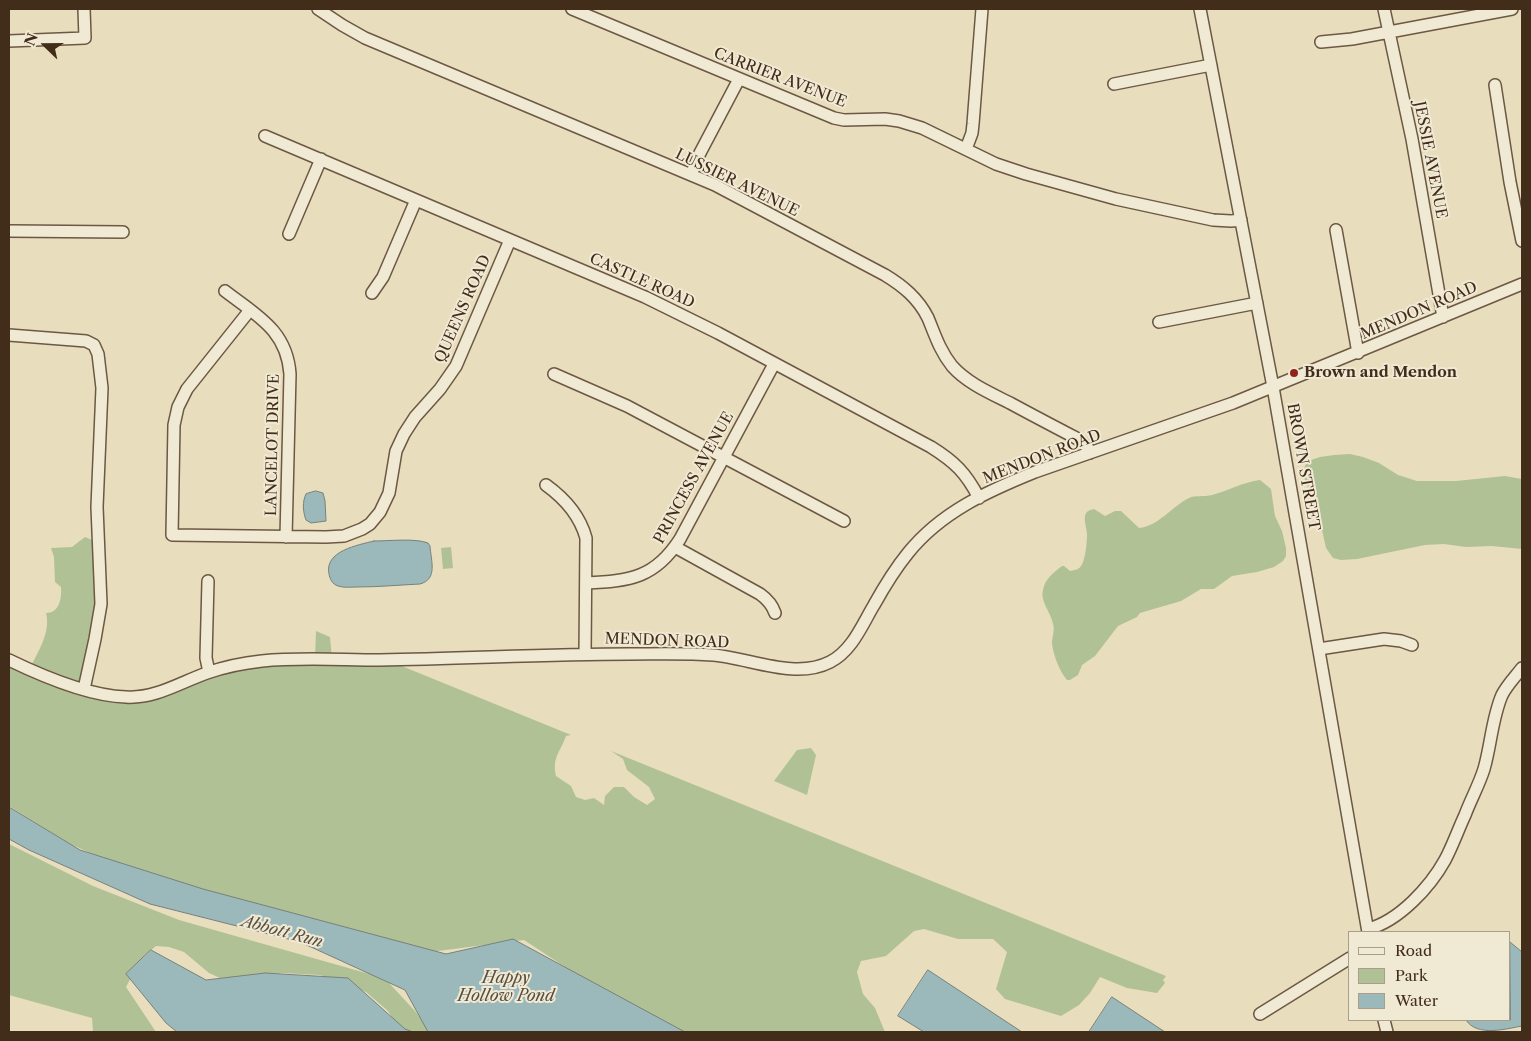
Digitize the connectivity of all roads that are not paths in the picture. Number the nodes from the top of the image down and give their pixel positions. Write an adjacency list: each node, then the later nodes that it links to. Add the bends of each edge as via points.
1 (84, 9): 10 (street, via 85,38)
2 (318, 9): 19 (street, LUSSIER AVENUE, via 365,38)
3 (572, 9): 13 (street, CARRIER AVENUE)
4 (982, 9): 17 (street, via 972,133)
5 (1200, 9): 12 (street, BROWN STREET)
6 (1384, 9): 9 (street, JESSIE AVENUE)
7 (1512, 9): 8 (street)
8 (1479, 12): 9 (street)
9 (1389, 32): 11 (street); 33 (street, JESSIE AVENUE)
10 (9, 41)
11 (1322, 42)
12 (1211, 65): 14 (street); 21 (street, BROWN STREET)
13 (739, 80): 17 (street, CARRIER AVENUE, via 834,118 899,121); 19 (street)
14 (1114, 84)
15 (1495, 85): 27 (street)
16 (265, 136): 18 (street, CASTLE ROAD)
17 (966, 149): 21 (street, CARRIER AVENUE, via 1010,169 1116,199 1222,221)
18 (321, 160): 20 (street, CASTLE ROAD); 25 (street)
19 (691, 175): 40 (street, LUSSIER AVENUE, via 898,282 923,309 939,347 957,371 982,389 1078,439)
20 (416, 200): 26 (street, CASTLE ROAD); 30 (street, via 383,277)
21 (1241, 220): 31 (street, BROWN STREET)
22 (1336, 230): 36 (street)
23 (9, 231): 24 (street)
24 (123, 232)
25 (289, 234)
26 (510, 240): 37 (street, CASTLE ROAD, via 662,305); 45 (street, QUEENS ROAD, via 456,366 415,417 396,450 389,493 375,519 353,533 335,537)
27 (1522, 242)
28 (1522, 284): 33 (street, MENDON ROAD)
29 (225, 290): 32 (street, LANCELOT DRIVE)
30 (372, 293)
31 (1257, 303): 34 (street); 39 (street, BROWN STREET)
32 (250, 310): 45 (street, LANCELOT DRIVE, via 277,334 289,364); 45 (street, QUEENS ROAD, via 187,389 178,407 174,425 172,535)
33 (1444, 317): 36 (street, MENDON ROAD)
34 (1159, 322)
35 (9, 335): 56 (street, via 86,341 94,345 98,354 102,388 97,507 101,604)
36 (1358, 353): 39 (street, MENDON ROAD)
37 (774, 364): 41 (street, PRINCESS AVENUE); 43 (street, CASTLE ROAD, via 951,460 965,474)
38 (554, 374): 41 (street, via 627,406)
39 (1274, 387): 40 (street, MENDON ROAD); 51 (street, BROWN STREET)
40 (1090, 453): 43 (street, MENDON ROAD, via 1006,484)
41 (724, 457): 44 (street); 46 (street, PRINCESS AVENUE)
42 (546, 485): 48 (street, via 564,501 584,530)
43 (979, 498): 52 (street, MENDON ROAD, via 950,514 920,539 898,566 845,651 820,666 797,669 711,655)
44 (844, 521)
45 (286, 537)
46 (675, 547): 48 (street, PRINCESS AVENUE, via 662,562 634,578); 49 (street, via 760,594)
47 (208, 581): 55 (street, via 206,658)
48 (586, 583): 52 (street)
49 (775, 612)
50 (1412, 645): 51 (street, via 1384,639)
51 (1319, 649): 57 (street, BROWN STREET)
52 (585, 654): 55 (street, MENDON ROAD, via 274,660)
53 (9, 660): 56 (street, MENDON ROAD)
54 (1522, 668): 57 (street, via 1502,694 1481,778 1445,860 1425,887 1400,912 1385,924)
55 (209, 672): 56 (street, MENDON ROAD, via 141,697 128,698)
56 (84, 689)
57 (1368, 931)
58 (1348, 959): 59 (street)
59 (1260, 1014)

